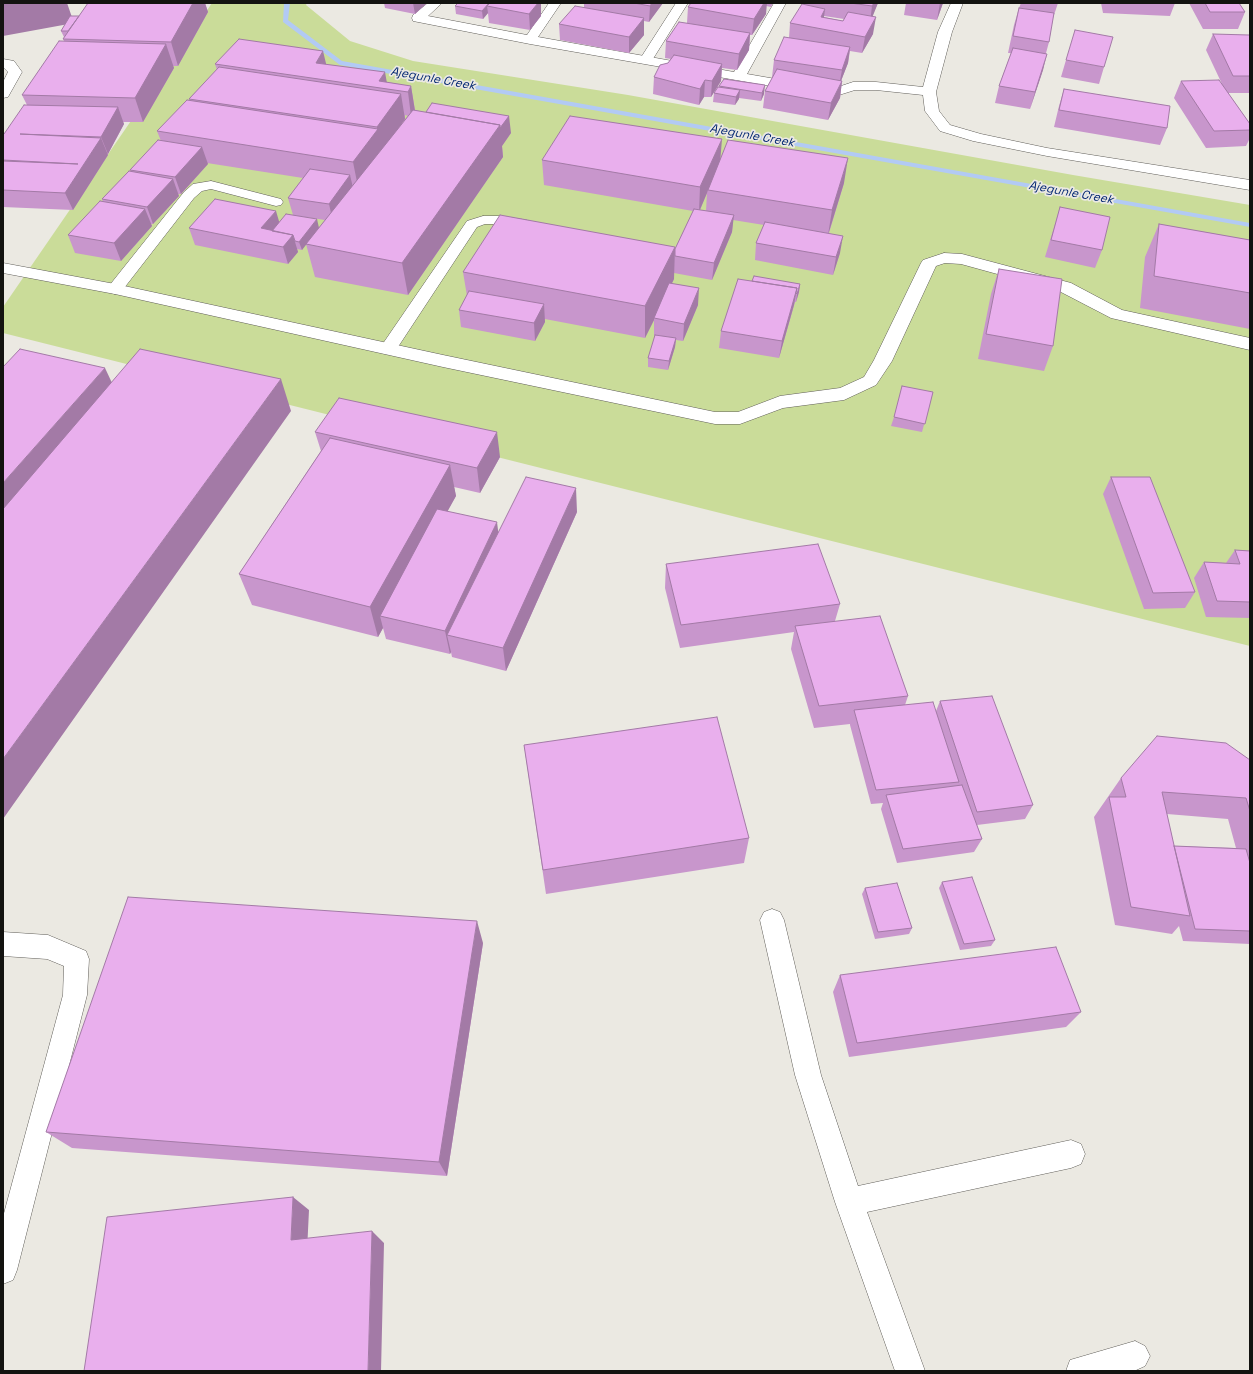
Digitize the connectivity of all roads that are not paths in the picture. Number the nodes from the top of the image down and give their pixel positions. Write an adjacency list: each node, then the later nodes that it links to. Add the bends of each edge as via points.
1 (436, 3): 6 (street, via 418,18)
2 (555, 3): 6 (street)
3 (682, 3): 7 (lane)
4 (780, 3): 9 (street)
5 (957, 3): 10 (street, via 943,39)
6 (530, 40): 7 (street)
7 (646, 59): 9 (street)
8 (3, 63): 11 (lane, via 9,64 15,72)
9 (738, 77): 10 (street, via 830,91 853,86 876,86)
10 (929, 92): 12 (street, via 932,111 946,128 978,138 1047,152)
11 (3, 94)
12 (1250, 185)
13 (276, 202): 16 (lane, via 211,185 198,187)
14 (543, 228): 18 (lane, via 498,220 483,220 472,224)
15 (3, 268): 16 (street)
16 (115, 289): 18 (street)
17 (1250, 344): 18 (street, via 1117,314 1065,287 962,259 944,258 929,263 883,361 870,381 844,394 780,402 740,418 715,418)
18 (388, 349)
19 (772, 920): 22 (lane, via 808,1075)
20 (3, 944): 23 (lane, via 48,947 77,959 75,995)
21 (1070, 1154): 22 (lane)
22 (849, 1202): 25 (lane)
23 (3, 1270)
24 (1135, 1356): 26 (lane)
25 (910, 1371)
26 (1081, 1371)

